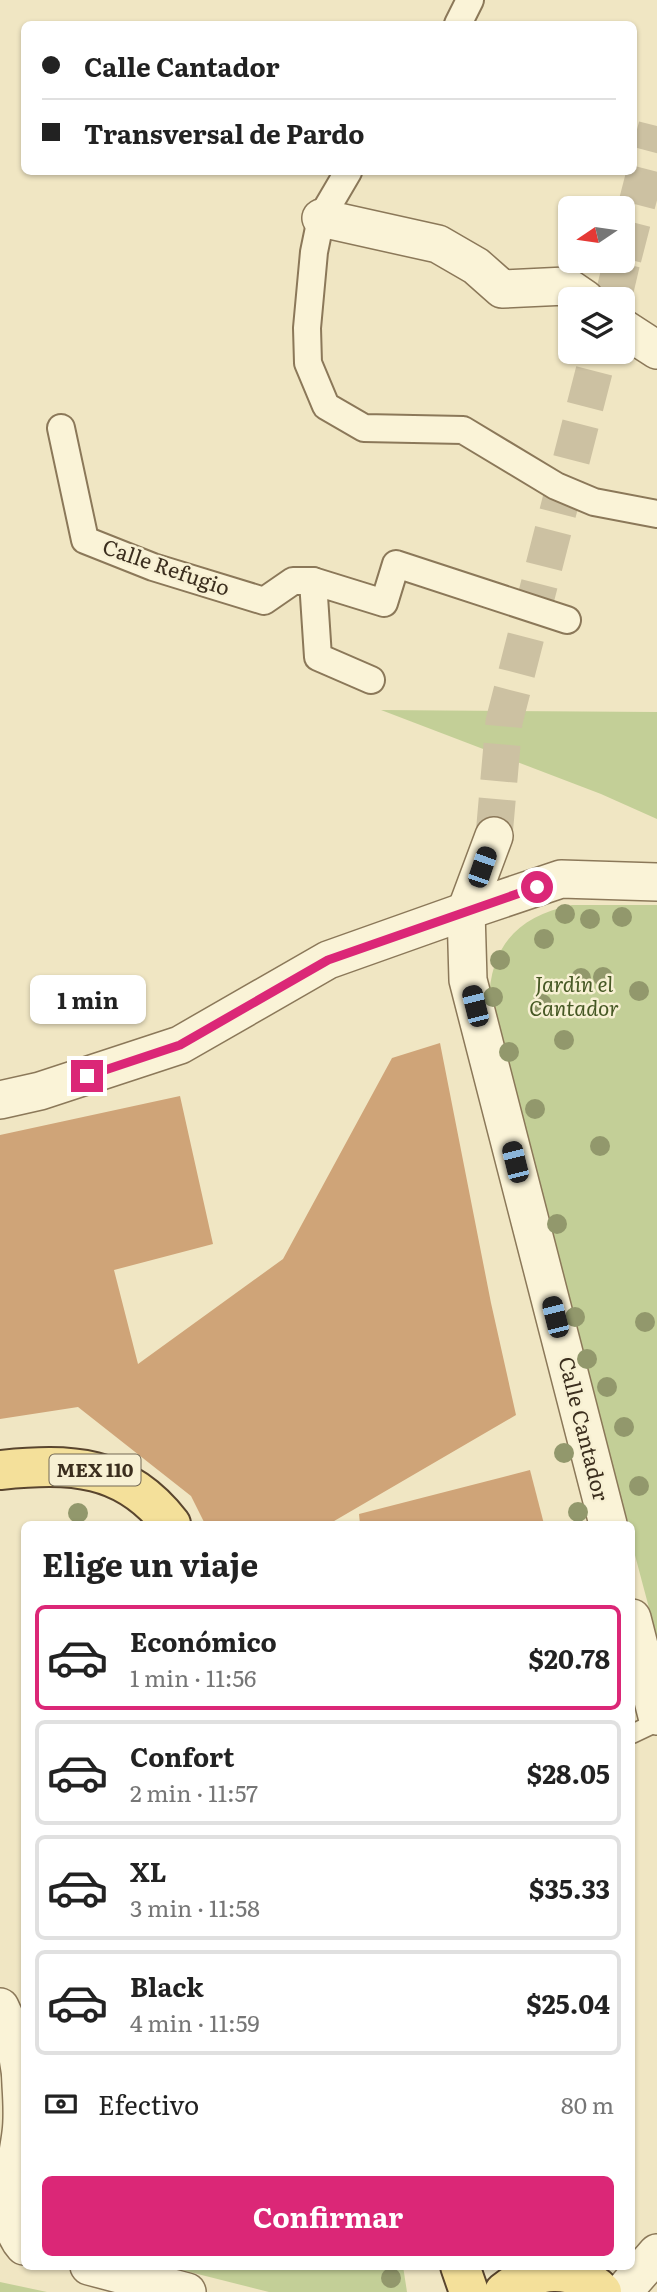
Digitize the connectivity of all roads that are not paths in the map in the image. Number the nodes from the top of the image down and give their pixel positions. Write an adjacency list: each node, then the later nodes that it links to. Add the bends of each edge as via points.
1 (470, 0): 2 (street)
2 (460, 21)
3 (346, 175): 4 (street)
4 (321, 218): 5 (street, via 438,244 476,266 502,289); 9 (street, via 306,328 308,363 326,406 364,428 463,430 556,486 594,502)
5 (567, 287)
6 (635, 336): 7 (street)
7 (657, 350)
8 (61, 428): 10 (street, Calle Refugio, via 85,540 153,567 264,601 293,580)
9 (657, 513)
10 (313, 581): 11 (street, via 384,603 396,564); 12 (street, via 318,657)
11 (567, 620)
12 (371, 680)
13 (494, 836): 15 (street)
14 (657, 883): 15 (street, via 561,879)
15 (466, 911): 16 (street, via 328,960 180,1045); 19 (street, Calle Cantador, via 468,981)
16 (0, 1100)
17 (0, 1470): 18 (main road, MEX 110, via 44,1465 93,1470 133,1487)
18 (169, 1521)
19 (607, 1521)
20 (635, 1630): 21 (street)
21 (657, 1716)
22 (657, 1723): 23 (lane)
23 (635, 1733)
24 (0, 2007): 25 (street, via 11,2030)
25 (21, 2076)
26 (21, 2132): 27 (street, via 7,2202 11,2230)
27 (21, 2242)
28 (657, 2253): 35 (street)
29 (104, 2270): 32 (street)
30 (461, 2270): 33 (main road)
31 (579, 2277): 34 (main road, via 554,2271 536,2273)
32 (187, 2292)
33 (469, 2292)
34 (503, 2292)
35 (623, 2292)

